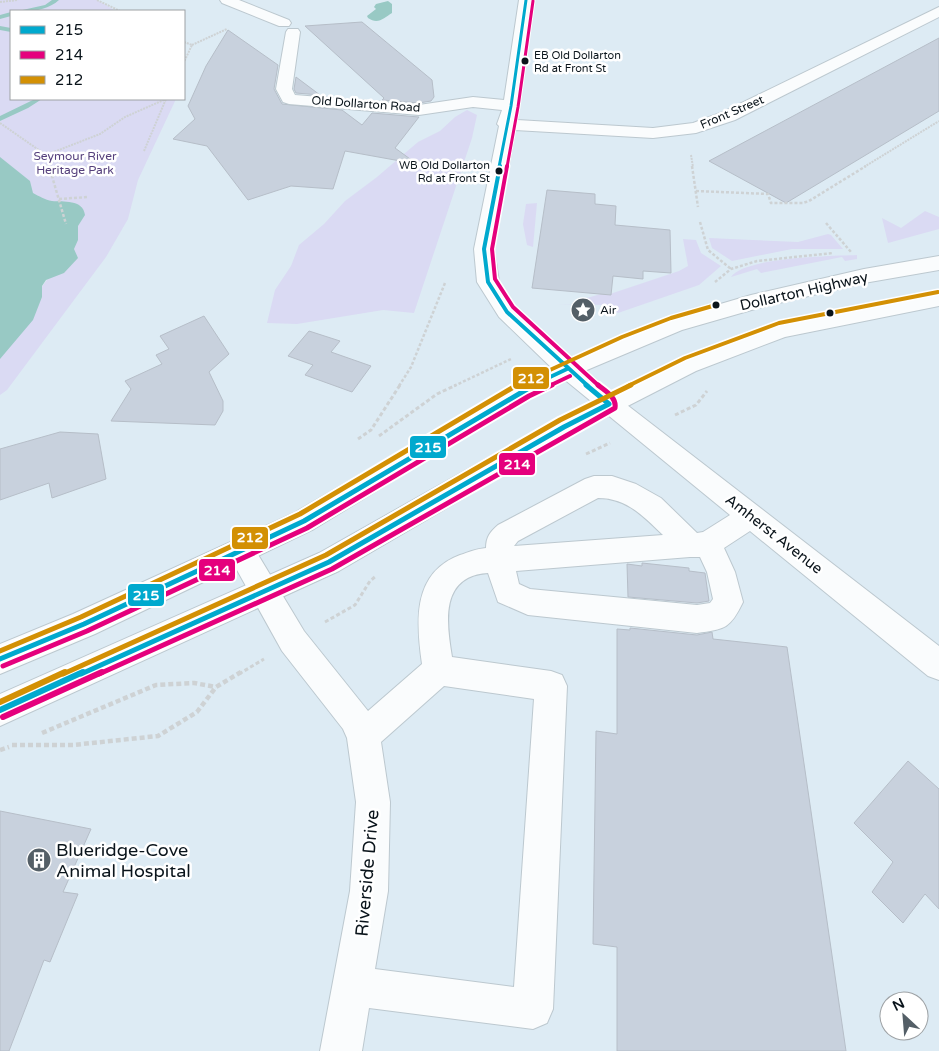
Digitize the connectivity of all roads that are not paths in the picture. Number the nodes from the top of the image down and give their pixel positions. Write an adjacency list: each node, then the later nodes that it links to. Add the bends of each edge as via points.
1 (227, 0): 4 (street, Old Dollarton Road, via 289,27 284,89 289,99 419,110 473,102)
2 (526, 0): 4 (street)
3 (937, 14): 4 (street, Front Street, via 729,116 696,128 653,133)
4 (508, 115): 7 (street, via 484,249 488,282 507,312)
5 (939, 262): 7 (street, Dollarton Highway, via 759,300 674,325)
6 (939, 299): 8 (street, via 781,330 688,365)
7 (567, 369): 8 (street); 11 (street, Dollarton Highway, via 525,389 319,513)
8 (609, 404): 9 (street, Amherst Avenue); 13 (street, via 329,562)
9 (751, 516): 10 (street); 15 (street, Amherst Avenue)
10 (700, 545): 12 (street); 12 (street, via 635,497 612,487 594,487 508,533 500,540); 12 (street, via 721,572 728,602 718,616 697,619 528,602 508,593)
11 (241, 552): 13 (street, Riverside Drive); 14 (street, Dollarton Highway)
12 (499, 559): 16 (street, via 462,567 452,573 438,590 431,625)
13 (266, 592): 17 (street); 18 (street, Riverside Drive, via 294,641 354,718)
14 (0, 659)
15 (939, 665)
16 (439, 670): 18 (street); 19 (street, via 551,686 533,1009)
17 (0, 710)
18 (363, 736): 19 (street, Riverside Drive, via 374,802 369,891)
19 (353, 986): 20 (street, Riverside Drive)
20 (342, 1051)

